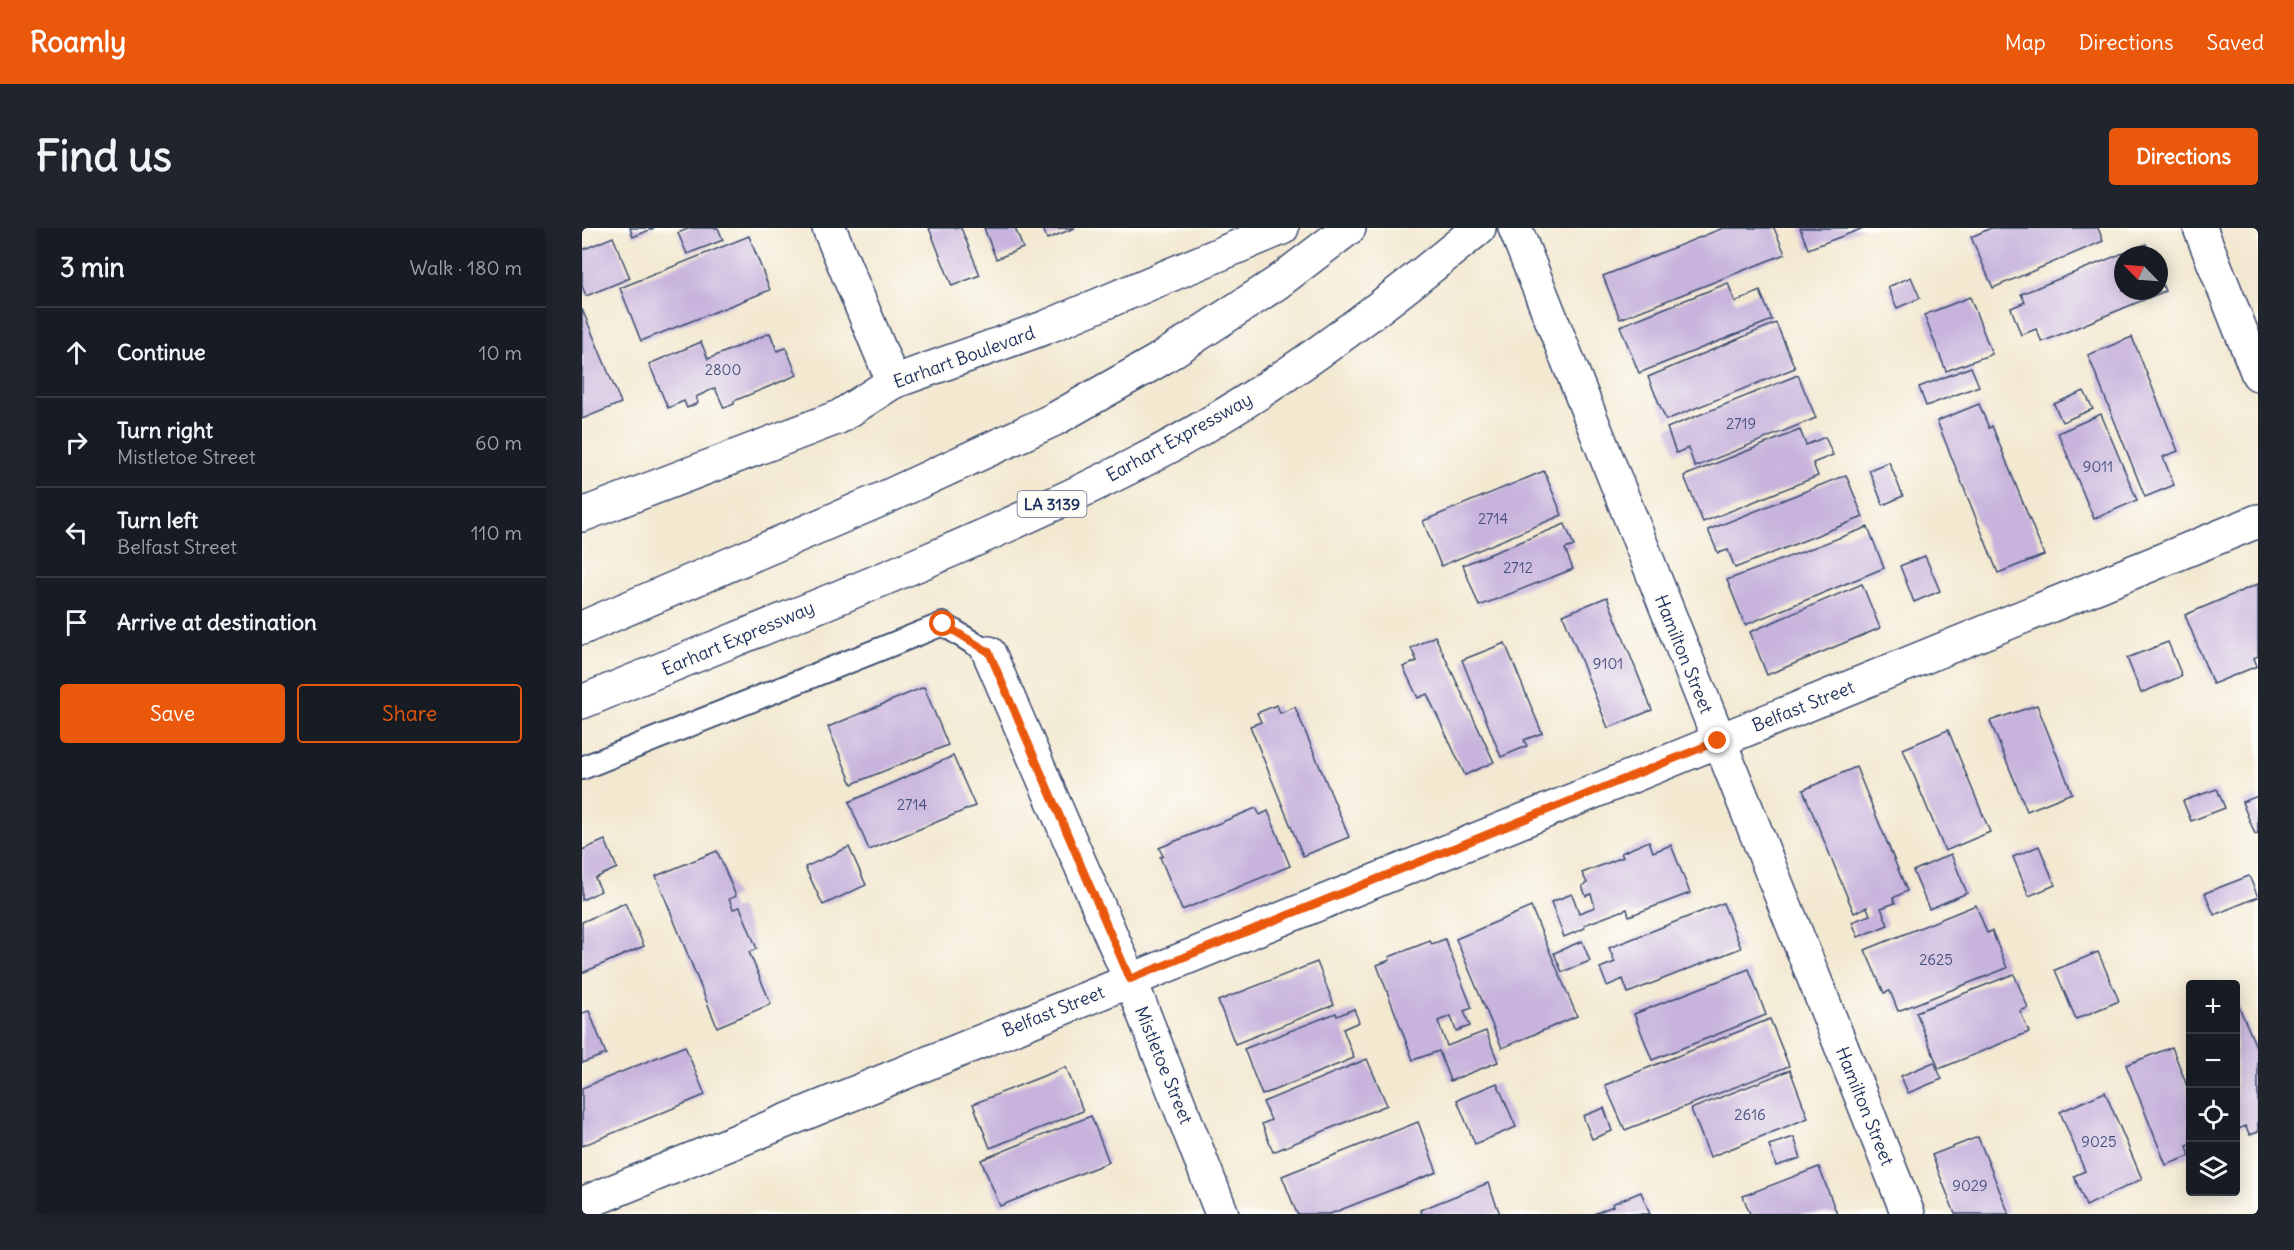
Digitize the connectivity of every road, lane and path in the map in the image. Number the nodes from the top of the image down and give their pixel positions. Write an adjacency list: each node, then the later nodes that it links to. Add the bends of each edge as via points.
1 (829, 228): 8 (main road)
2 (1282, 228): 8 (main road, Earhart Boulevard, via 1044,328)
3 (1349, 228): 11 (main road, via 1277,283 1189,341 1055,419 880,500)
4 (1479, 228): 13 (main road, Earhart Expressway / LA 3139, via 1389,302 1275,384 1139,462 996,530)
5 (1515, 228): 14 (main road, Hamilton Street)
6 (2199, 228): 7 (main road)
7 (2258, 374)
8 (893, 382): 9 (main road, Earhart Boulevard, via 839,417)
9 (582, 515)
10 (2258, 521): 14 (main road, Belfast Street)
11 (582, 628)
12 (989, 652): 15 (lane, via 943,624); 16 (main road, Mistletoe Street)
13 (582, 702)
14 (1718, 741): 16 (main road, Belfast Street); 19 (main road, Hamilton Street)
15 (582, 768)
16 (1130, 979): 17 (main road, Belfast Street); 18 (main road, Mistletoe Street)
17 (582, 1204)
18 (1222, 1214)
19 (1908, 1214)

